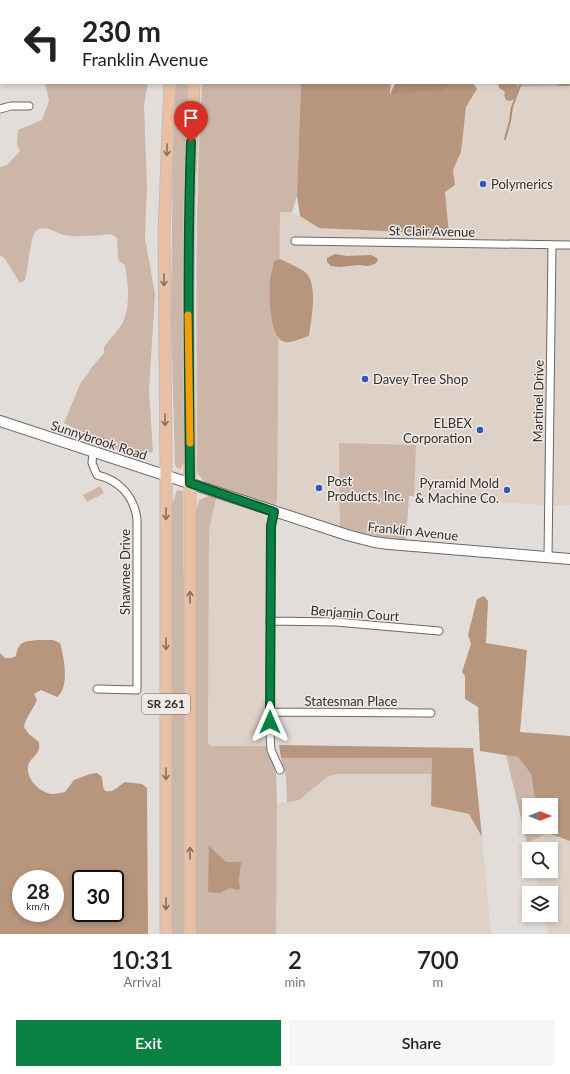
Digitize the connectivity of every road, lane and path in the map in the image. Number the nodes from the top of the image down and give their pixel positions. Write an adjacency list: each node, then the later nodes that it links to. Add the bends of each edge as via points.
1 (170, 84): 10 (main road, SR 261, one-way to 10, via 164,231)
2 (194, 84): 11 (main road, SR 261, via 189,202)
3 (29, 106): 4 (street)
4 (0, 109)
5 (295, 241): 6 (street, St Clair Avenue)
6 (552, 245): 7 (street, St Clair Avenue); 13 (street, Martinel Drive)
7 (570, 245)
8 (0, 421): 9 (street, Sunnybrook Road)
9 (93, 452): 10 (street, Sunnybrook Road); 17 (street, Shawnee Drive, via 92,462 96,475 112,479 119,484 131,498 136,510 137,690)
10 (166, 475): 11 (street, Sunnybrook Road); 21 (main road, SR 261, one-way to 21)
11 (190, 483): 12 (street, Franklin Avenue); 22 (main road, SR 261, one-way to 11)
12 (274, 512): 13 (street, Franklin Avenue, via 374,542); 15 (street, via 271,526)
13 (548, 557): 14 (street, Franklin Avenue)
14 (570, 559)
15 (270, 621): 16 (street, Benjamin Court, via 336,622); 18 (street)
16 (439, 631)
17 (97, 689)
18 (270, 712): 19 (street, Statesman Place); 20 (street, via 270,744)
19 (431, 713)
20 (280, 770)
21 (166, 934)
22 (190, 934)

